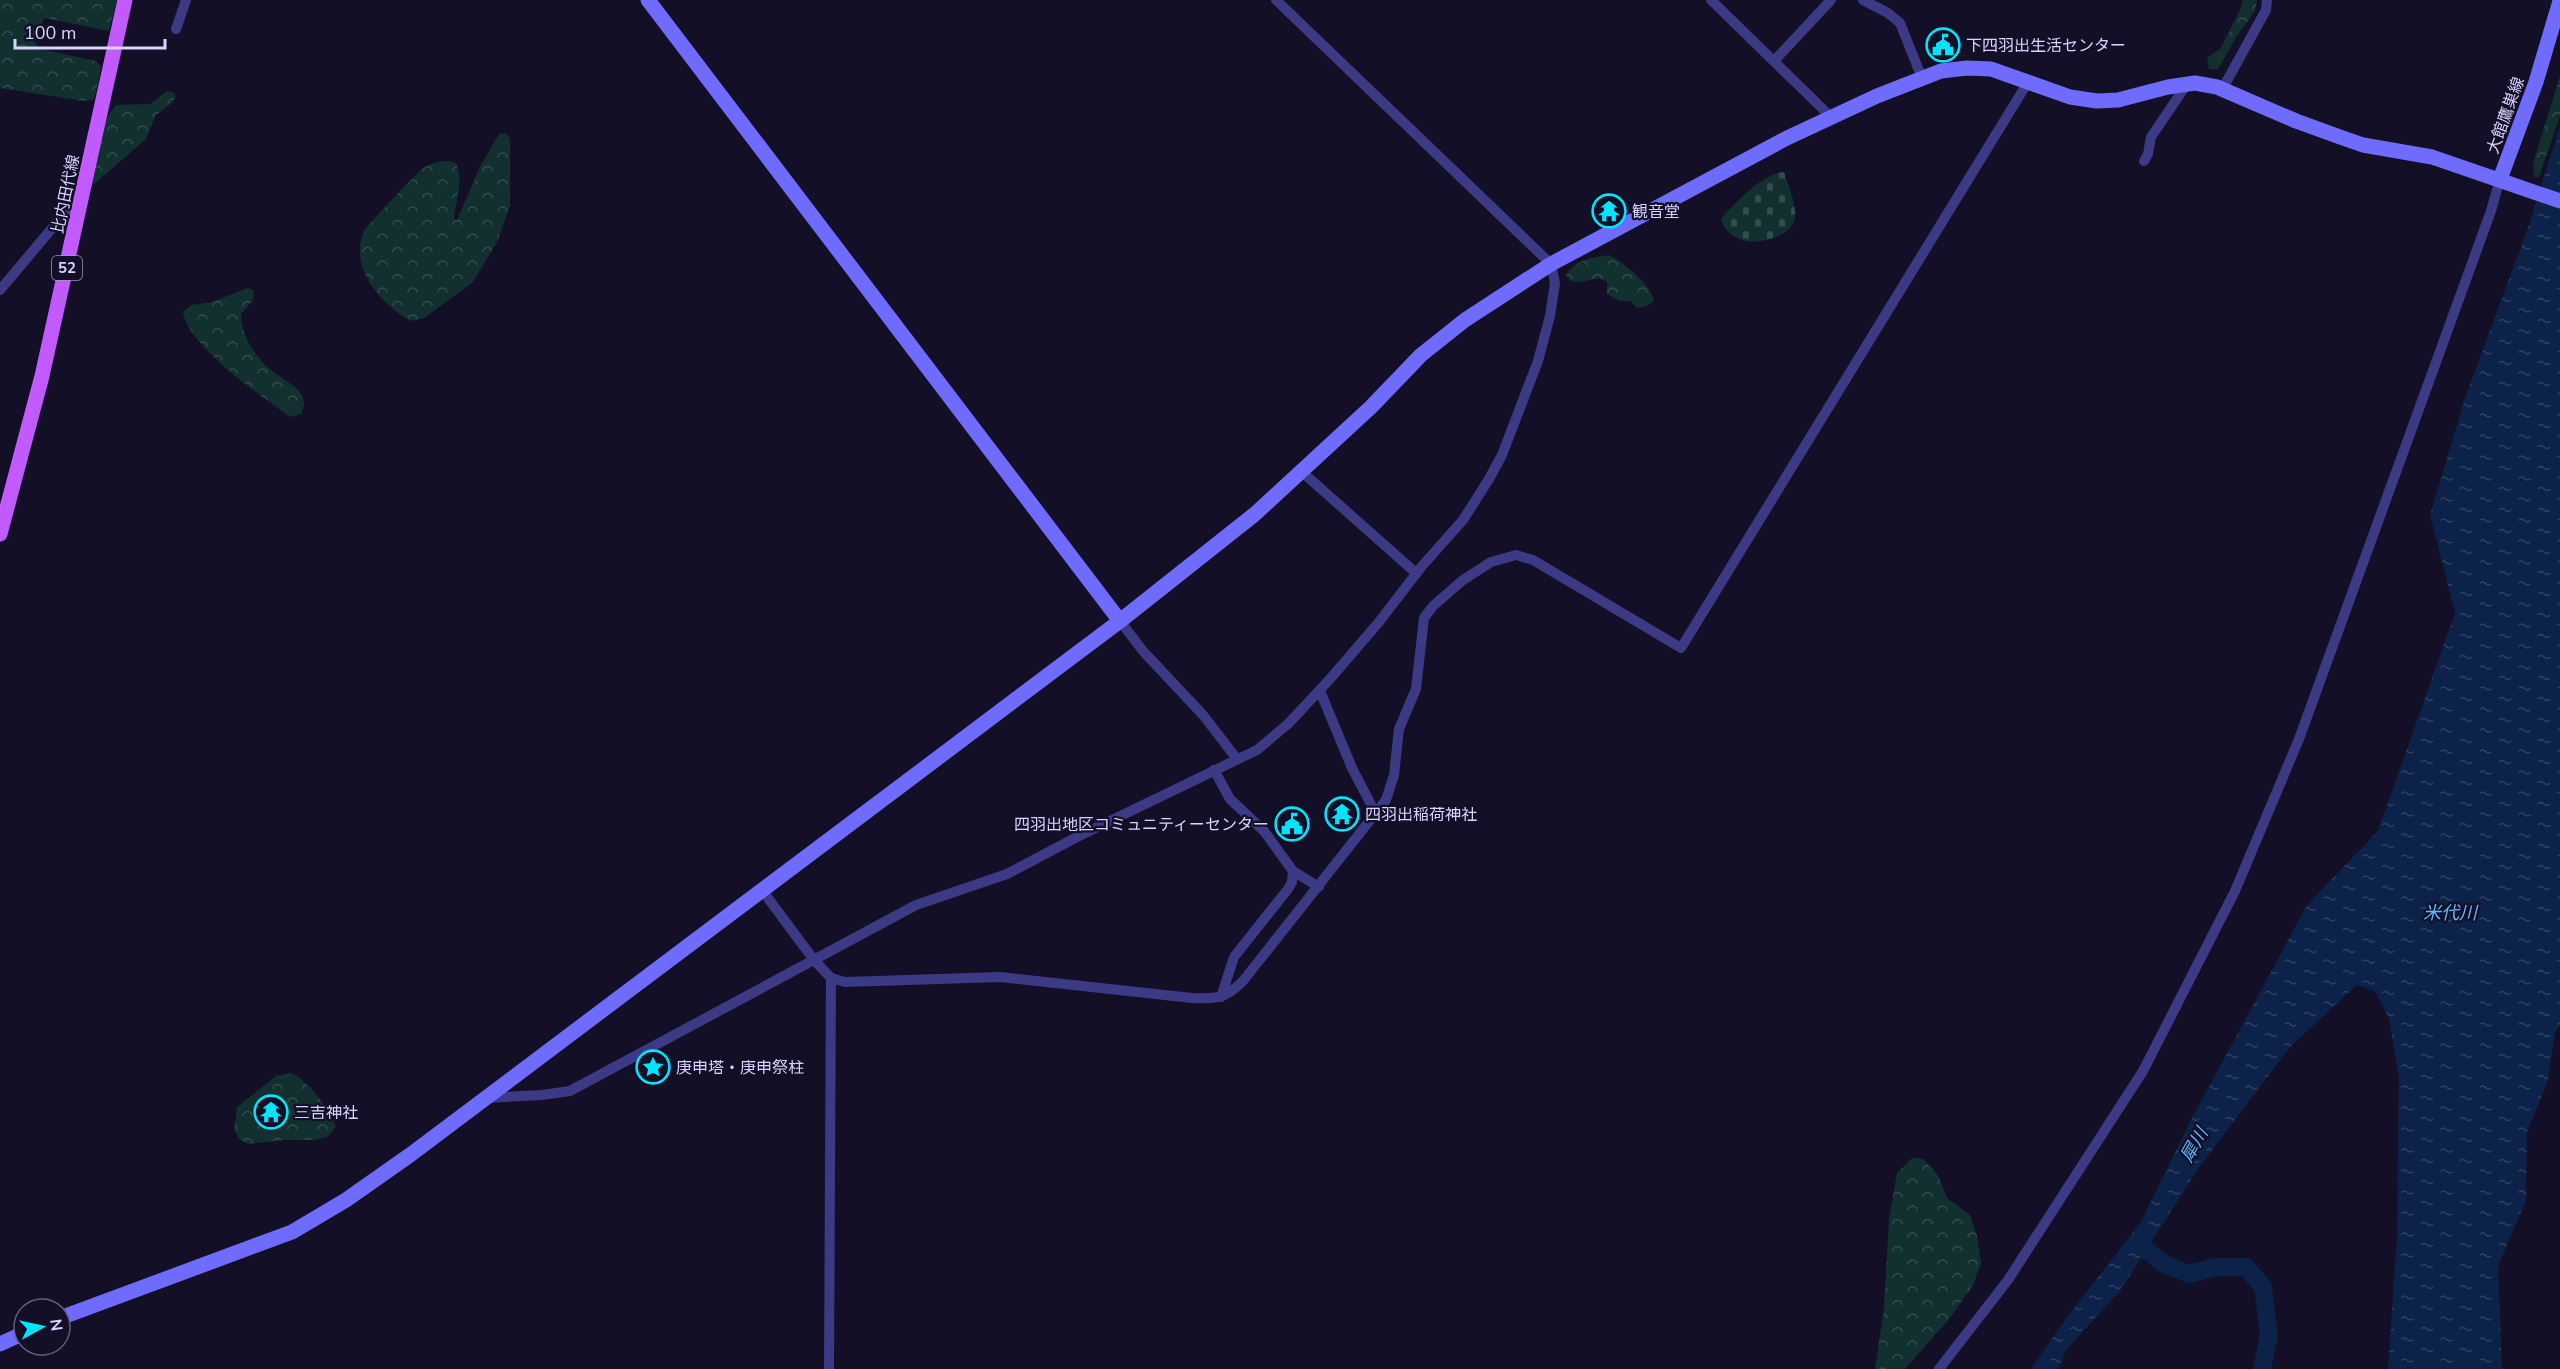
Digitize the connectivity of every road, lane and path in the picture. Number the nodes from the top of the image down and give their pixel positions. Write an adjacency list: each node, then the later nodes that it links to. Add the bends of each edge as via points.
1 (125, 0): 20 (main road, 比内田代線 / 52)
2 (186, 0): 10 (street)
3 (648, 0): 26 (street)
4 (1276, 0): 21 (street)
5 (1711, 0): 11 (street)
6 (1831, 0): 11 (street)
7 (1863, 0): 12 (street, via 1900,23)
8 (2267, 0): 15 (street, via 2266,10)
9 (2560, 1): 18 (street, 大館鷹巣線, via 2536,82)
10 (176, 29)
11 (1773, 61): 16 (street)
12 (1922, 78): 13 (street, via 1967,68 1991,69); 16 (street)
13 (2028, 82): 14 (street, via 2070,97 2097,100 2118,100); 30 (street, via 1681,648 1533,560 1516,555 1491,562 1463,580 1424,618 1416,689 1399,729 1389,794)
14 (2187, 84): 15 (street); 17 (street, via 2151,136)
15 (2223, 88): 18 (street, via 2296,121 2363,145 2432,157)
16 (1831, 117): 21 (street)
17 (2144, 161)
18 (2500, 179): 19 (street, 大館鷹巣線); 40 (street, via 2299,739 2235,891 2139,1079 2008,1280)
19 (2560, 201)
20 (80, 211): 22 (street, via 67,212); 24 (main road, 比内田代線 / 52)
21 (1551, 264): 23 (street, via 1465,320 1421,355); 25 (street, via 1555,283 1550,316 1538,361 1502,455 1463,520)
22 (0, 290)
23 (1301, 471): 25 (street); 26 (street, via 1255,514)
24 (0, 534)
25 (1416, 573): 27 (street)
26 (1120, 621): 28 (street); 33 (street)
27 (1320, 691): 28 (street, via 1257,750); 30 (street)
28 (1237, 759): 29 (street)
29 (1214, 770): 31 (street, via 1230,799 1264,831); 34 (street, via 1007,874 916,905)
30 (1376, 814): 32 (street)
31 (1293, 871): 32 (street); 36 (street, via 1288,889 1234,957)
32 (1319, 887): 36 (street, via 1243,981 1229,995)
33 (762, 891): 34 (street); 37 (street)
34 (814, 960): 35 (street); 37 (street, via 570,1091)
35 (831, 978): 36 (street, via 870,982 1000,977 1192,998); 39 (street)
36 (1221, 997)
37 (486, 1098): 38 (street, via 346,1200 291,1232)
38 (72, 1314)
39 (829, 1369)
40 (1939, 1369)

